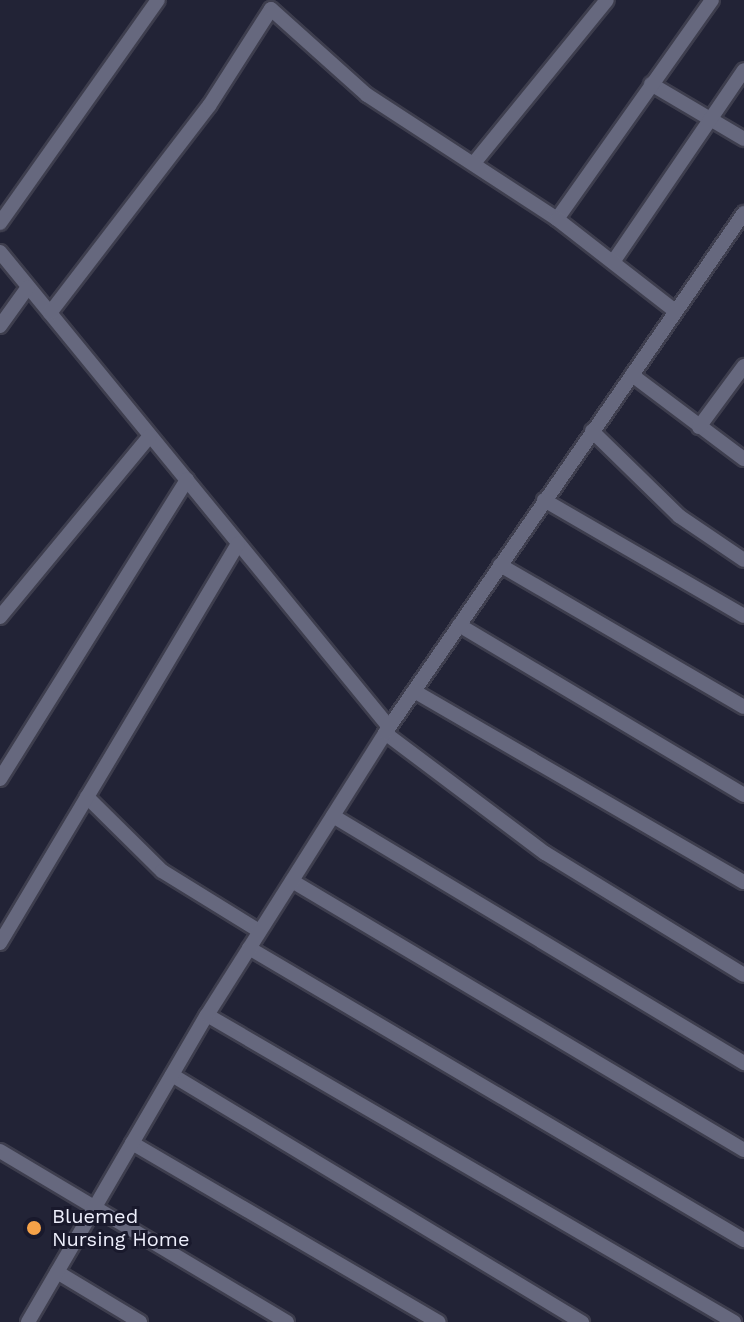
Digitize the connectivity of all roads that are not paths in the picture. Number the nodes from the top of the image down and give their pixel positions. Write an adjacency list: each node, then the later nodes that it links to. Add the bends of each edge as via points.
1 (158, 0): 11 (street)
2 (607, 0): 8 (street)
3 (712, 0): 5 (street)
4 (744, 70): 6 (street)
5 (651, 84): 6 (street); 10 (street)
6 (711, 117): 7 (street); 13 (street)
7 (744, 139)
8 (474, 163): 10 (street); 16 (street, via 367,95 271,9 209,106)
9 (744, 213): 15 (street)
10 (557, 219): 13 (street)
11 (0, 223)
12 (0, 252): 14 (street)
13 (613, 262): 15 (street)
14 (28, 287): 16 (street); 17 (street)
15 (674, 310): 19 (street)
16 (50, 313): 22 (street)
17 (0, 326)
18 (744, 366): 20 (street)
19 (632, 375): 20 (street); 21 (street)
20 (699, 427): 23 (street)
21 (592, 431): 25 (street); 27 (street, via 679,516)
22 (150, 436): 24 (street); 30 (street)
23 (744, 459)
24 (187, 480): 26 (street); 35 (street)
25 (544, 500): 28 (street); 29 (street)
26 (238, 543): 34 (street); 37 (street)
27 (744, 560)
28 (500, 565): 31 (street); 33 (street)
29 (744, 616)
30 (0, 617)
31 (459, 625): 32 (street); 36 (street)
32 (414, 691): 34 (street); 40 (street)
33 (744, 707)
34 (387, 730): 38 (street); 44 (street, via 545,853)
35 (0, 779)
36 (744, 795)
37 (87, 797): 41 (street, via 162,871); 42 (street)
38 (333, 816): 39 (street); 46 (street)
39 (292, 881): 41 (street); 49 (street)
40 (744, 882)
41 (259, 931): 43 (street)
42 (0, 943)
43 (249, 948): 45 (street); 52 (street)
44 (744, 975)
45 (207, 1015): 47 (street); 59 (street)
46 (744, 1063)
47 (172, 1075): 48 (street); 58 (street)
48 (132, 1143): 51 (street); 57 (street)
49 (744, 1150)
50 (0, 1151): 51 (street)
51 (95, 1206): 53 (street); 56 (street)
52 (744, 1240)
53 (57, 1272): 54 (street); 55 (street)
54 (28, 1322)
55 (140, 1322)
56 (287, 1322)
57 (438, 1322)
58 (582, 1322)
59 (734, 1322)

